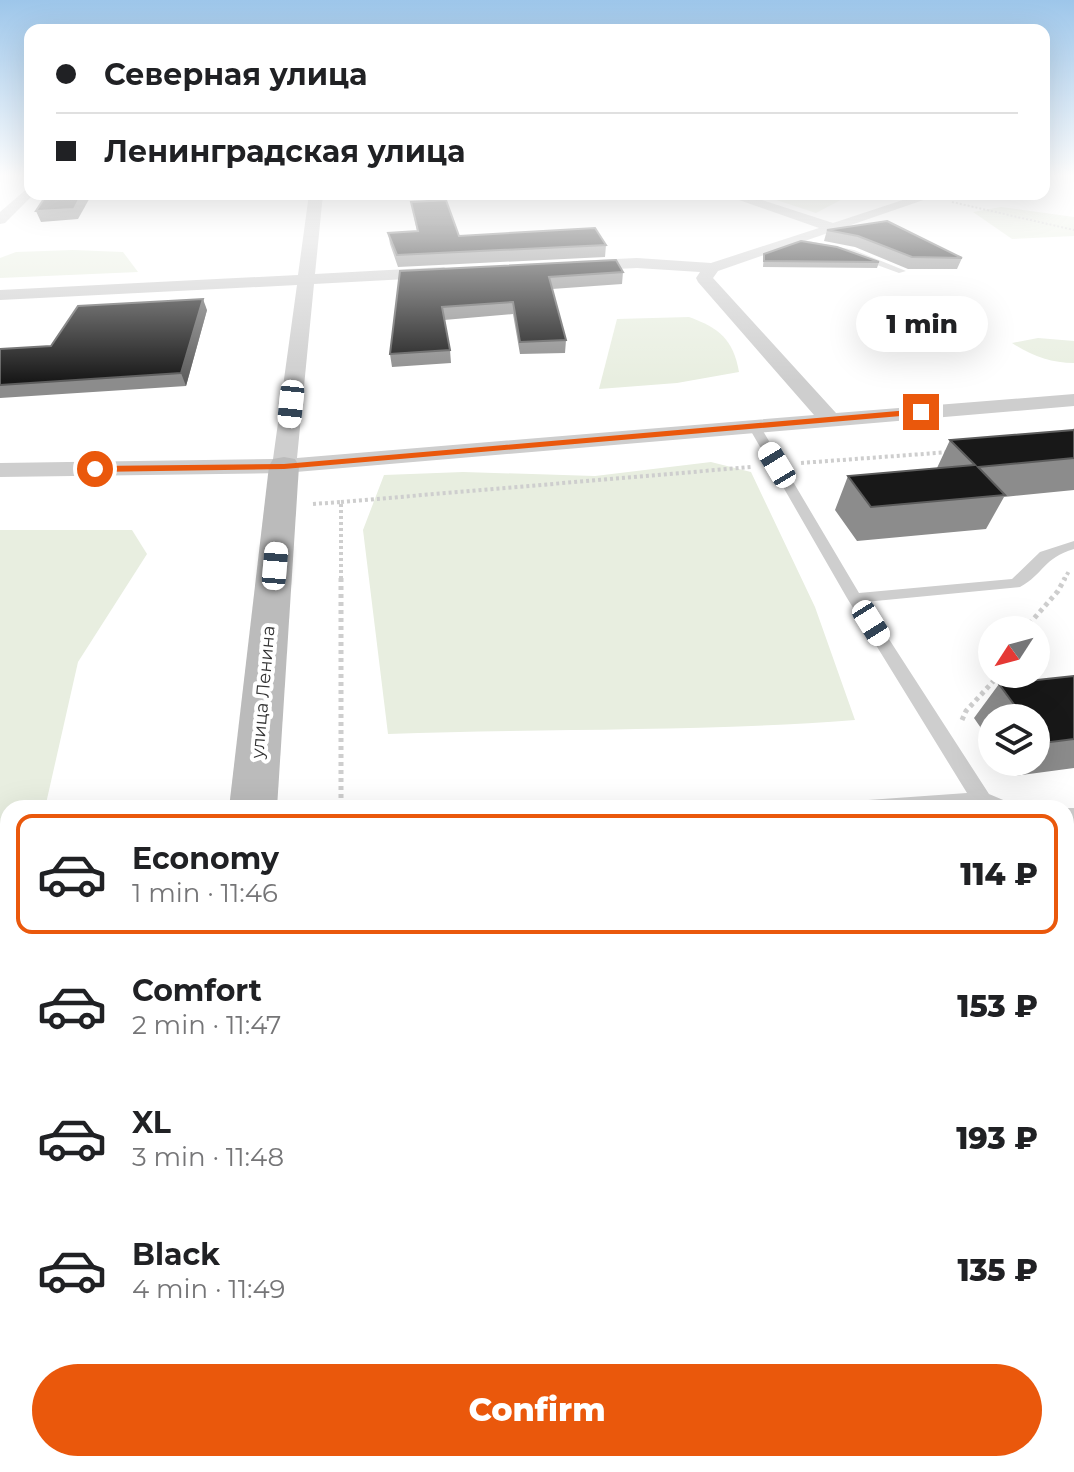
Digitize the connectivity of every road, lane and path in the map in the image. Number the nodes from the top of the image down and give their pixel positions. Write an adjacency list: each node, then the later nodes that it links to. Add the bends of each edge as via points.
1 (309, 244): 8 (street, улица Ленина)
2 (789, 244): 5 (street)
3 (823, 244): 7 (lane)
4 (558, 267): 5 (street, via 637,263)
5 (712, 268): 11 (street, via 704,278)
6 (463, 271): 8 (street)
7 (902, 271)
8 (304, 279): 9 (street); 15 (street, улица Ленина)
9 (0, 295)
10 (1074, 400): 11 (street)
11 (829, 419): 12 (street)
12 (754, 426): 14 (lane); 15 (street)
13 (964, 451): 14 (path)
14 (777, 465): 17 (path); 21 (lane)
15 (284, 466): 16 (street); 18 (street, улица Ленина)
16 (0, 470)
17 (341, 502): 18 (path); 26 (path)
18 (281, 506): 25 (street, улица Ленина)
19 (1074, 545): 21 (lane, via 1039,560 1031,577 1015,584)
20 (1074, 562): 22 (path)
21 (855, 598): 24 (lane)
22 (1036, 616)
23 (987, 688): 24 (path, via 966,711)
24 (951, 751): 27 (lane)
25 (254, 800)
26 (341, 800)
27 (982, 800)

